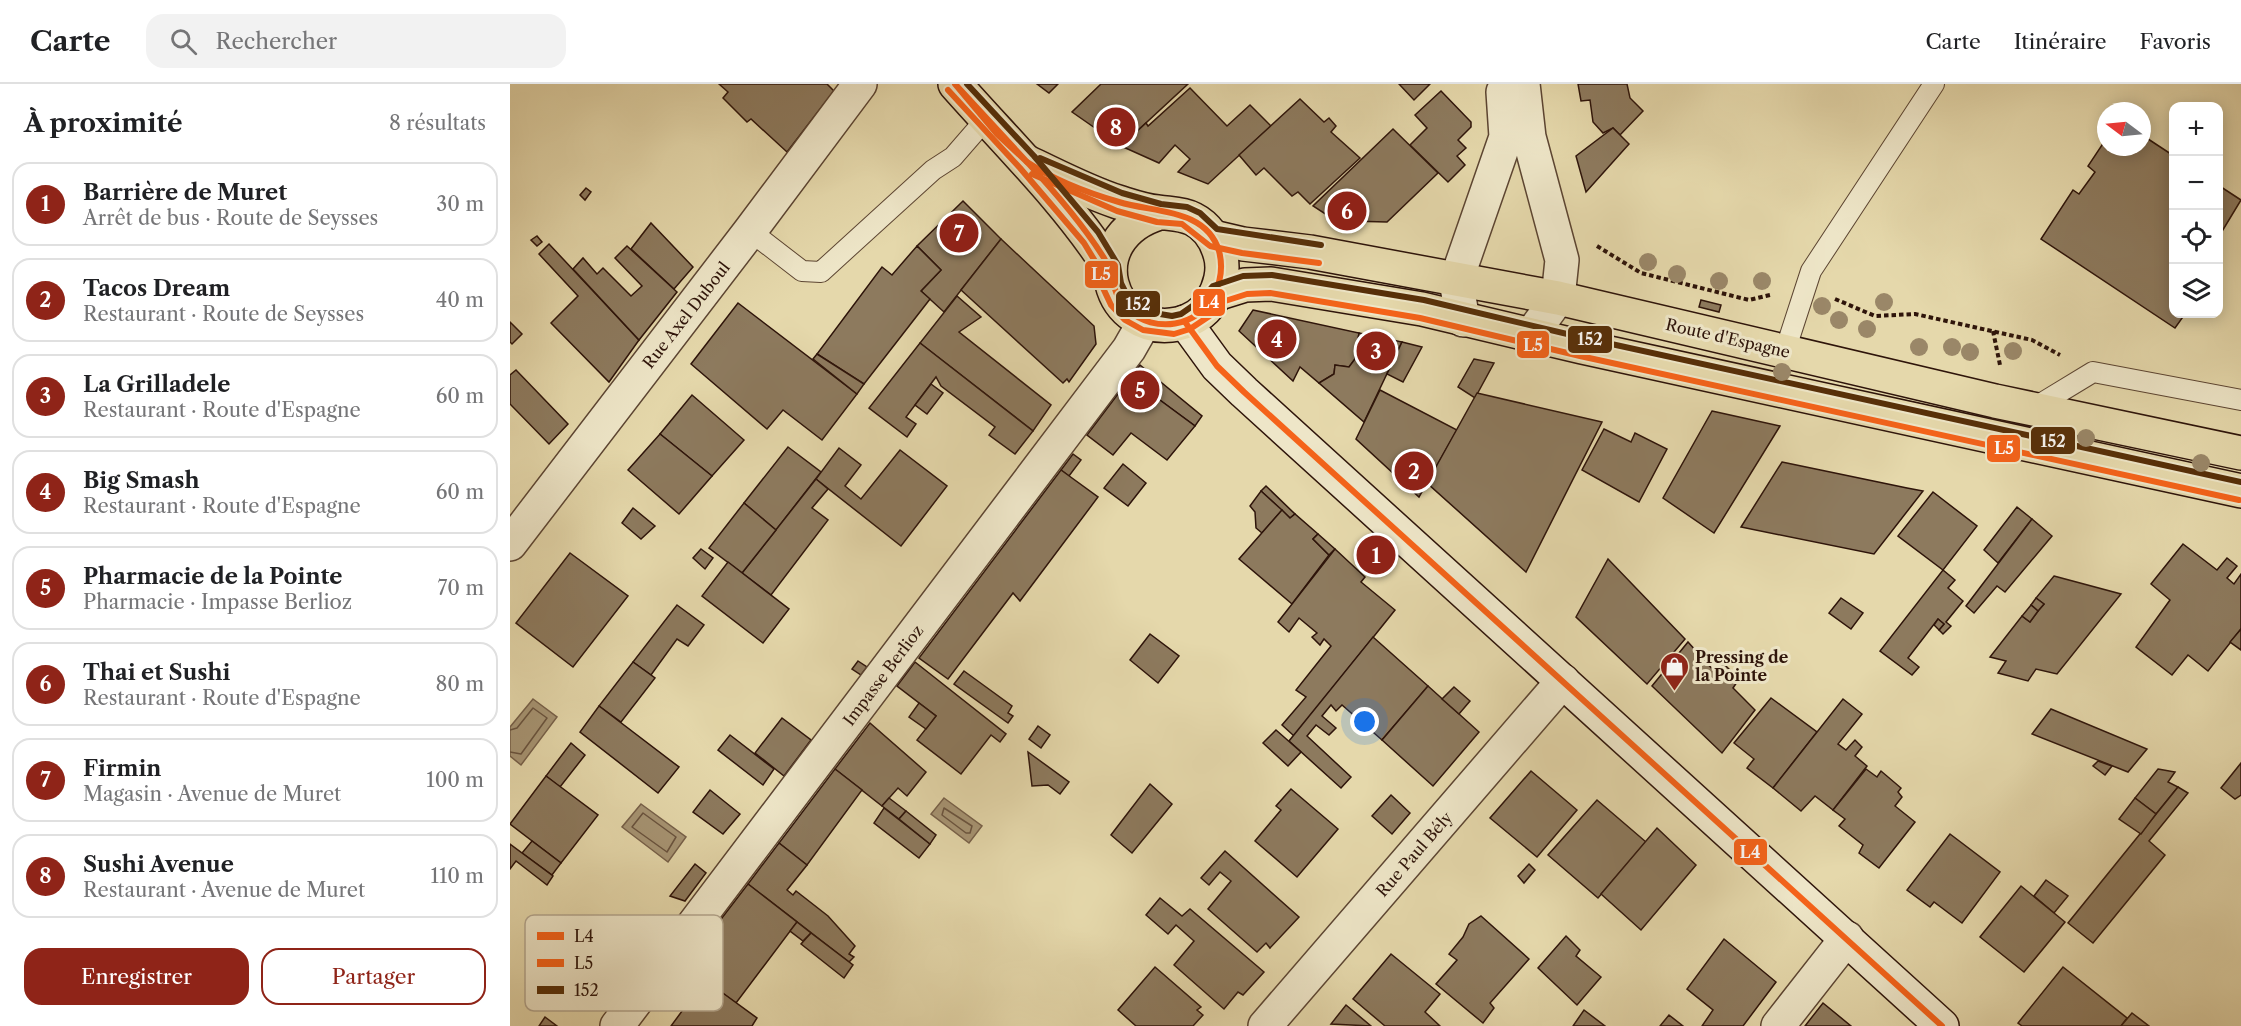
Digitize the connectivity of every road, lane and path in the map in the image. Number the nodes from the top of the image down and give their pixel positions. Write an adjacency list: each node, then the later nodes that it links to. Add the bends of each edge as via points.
1 (860, 84): 9 (street, Rue Axel Duboul)
2 (955, 84): 6 (main road)
3 (1503, 84): 13 (street, via 1506,137)
4 (1523, 84): 16 (street, via 1529,137 1562,260)
5 (1934, 84): 14 (lane, via 1811,270)
6 (986, 119): 7 (main road); 9 (lane, via 953,157 933,170 821,272 802,272)
7 (1027, 162): 8 (main road, via 1110,199); 12 (main road, via 1091,238)
8 (1159, 213): 10 (main road, via 1195,220); 12 (main road, via 1139,219 1124,231)
9 (750, 231): 29 (street, Rue Axel Duboul)
10 (1213, 237): 13 (main road, Route d'Espagne); 15 (main road, via 1221,255 1222,276)
11 (1594, 244): 14 (path, via 1641,273 1749,300)
12 (1110, 268): 18 (main road, via 1119,300)
13 (1456, 281): 16 (main road, Route d'Espagne); 17 (street)
14 (1805, 287): 20 (path, via 1875,316 1915,314); 22 (lane)
15 (1216, 294): 17 (main road, via 1245,285 1271,285 1422,309); 19 (main road, via 1208,306)
16 (1558, 298): 21 (street); 22 (main road, Route d'Espagne)
17 (1463, 320): 21 (main road)
18 (1145, 321): 19 (main road, via 1172,325); 31 (street, Impasse Berlioz, via 1129,349)
19 (1185, 322): 30 (street, via 1237,386)
20 (1993, 331): 23 (path, via 2032,340); 24 (path)
21 (1531, 335): 28 (main road)
22 (1785, 351): 26 (main road, Route d'Espagne)
23 (2093, 372): 25 (lane); 26 (lane)
24 (2001, 373)
25 (2241, 400)
26 (2032, 409): 27 (main road, Route d'Espagne)
27 (2241, 453)
28 (2241, 491)
29 (510, 544)
30 (1563, 681): 32 (street); 35 (street, Rue Paul Bély)
31 (701, 915)
32 (1847, 938): 36 (street); 37 (street)
33 (628, 1011): 34 (street, Impasse Berlioz)
34 (617, 1026)
35 (1265, 1026)
36 (1778, 1026)
37 (1942, 1026)

